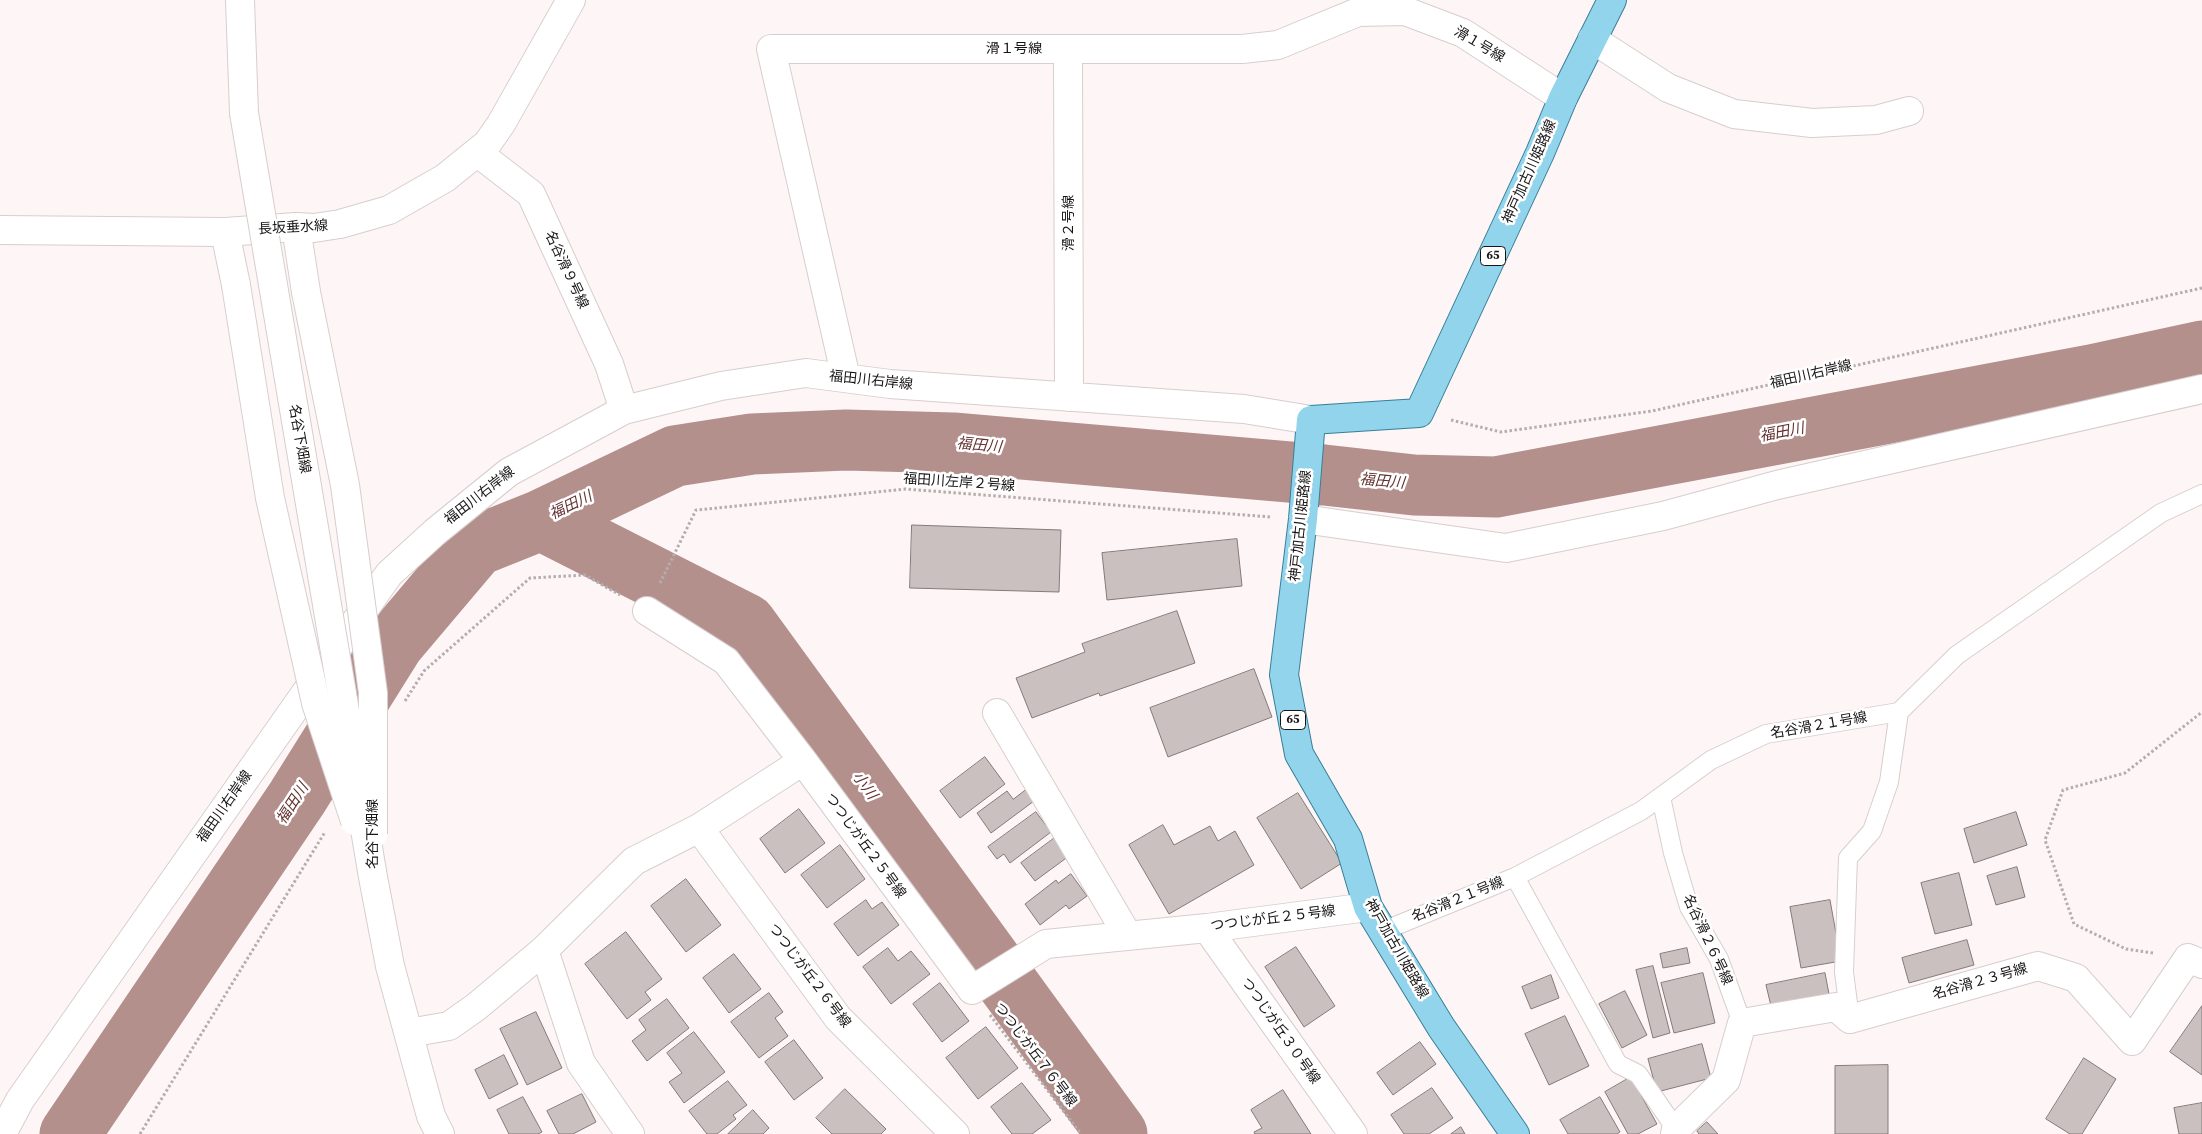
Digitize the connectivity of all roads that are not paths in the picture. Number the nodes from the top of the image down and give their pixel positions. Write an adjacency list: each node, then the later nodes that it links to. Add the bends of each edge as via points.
1 (240, 0): 25 (street, 名谷下畑線, bridge, via 244,113)
2 (571, 0): 8 (street, 長坂垂水線, via 501,124)
3 (1612, 0): 4 (main road, 神戸加古川姫路線 / 65)
4 (1592, 39): 6 (main road, 神戸加古川姫路線 / 65); 7 (street, via 1668,88 1734,114 1812,123 1876,120)
5 (1068, 49): 6 (street, 滑１号線, via 1242,49 1278,45 1358,12 1405,10 1463,32); 12 (street, 滑１号線, via 772,49); 14 (street, 滑２号線)
6 (1563, 98): 16 (main road, 神戸加古川姫路線 / 65, via 1419,413)
7 (1910, 111)
8 (478, 153): 9 (street, 長坂垂水線, via 445,178 390,210 340,224); 15 (street, 名谷滑９号線, via 531,194 610,364)
9 (296, 227): 11 (street, 長坂垂水線); 25 (street, 名谷下畑線, bridge, via 345,485 373,693)
10 (0, 230): 11 (street, 長坂垂水線)
11 (225, 232): 25 (street, 名谷下畑線, bridge, via 270,498 316,703)
12 (846, 378): 14 (street, 福田川右岸線); 15 (street, 福田川右岸線, via 806,373 721,386)
13 (2202, 389): 18 (street, via 1777,485 1662,516 1506,548)
14 (1069, 397): 16 (street, 福田川右岸線, via 1244,409)
15 (624, 410): 37 (street, 福田川右岸線, via 509,472 389,574 20,1100)
16 (1311, 420): 18 (main road, 神戸加古川姫路線 / 65)
17 (2202, 494): 20 (lane, via 2161,513 1958,654)
18 (1303, 519): 27 (main road, 神戸加古川姫路線 / 65, via 1284,675 1299,754 1348,839)
19 (647, 611): 22 (street, つつじが丘２５号線, via 726,661)
20 (1899, 712): 23 (lane, 名谷滑２１号線, via 1766,734 1711,760); 33 (lane, via 1889,782 1872,831 1848,858 1844,972)
21 (997, 713): 30 (street)
22 (802, 761): 24 (street); 30 (street, つつじが丘２５号線, via 972,990 1046,944)
23 (1661, 797): 26 (lane, 名谷滑２１号線, via 1641,811); 34 (lane, 名谷滑２６号線, via 1673,853 1690,907 1719,959)
24 (699, 828): 31 (street, via 634,861); 40 (street, つつじが丘２６号線, via 838,1018)
25 (374, 877): 35 (street, 名谷下畑線, bridge, via 390,966)
26 (1515, 877): 29 (lane, 名谷滑２１号線); 36 (lane, via 1618,1064 1638,1074)
27 (1368, 907): 28 (street, つつじが丘２５号線); 29 (main road, 神戸加古川姫路線 / 65)
28 (1207, 928): 30 (street, つつじが丘２５号線); 41 (street, つつじが丘３０号線)
29 (1383, 931): 42 (main road, 神戸加古川姫路線 / 65, via 1441,1027)
30 (1128, 936)
31 (544, 950): 35 (street, via 449,1026); 39 (street, via 581,1063)
32 (2195, 961): 33 (street, 名谷滑２３号線, via 2132,1041 2076,978 2038,966)
33 (1850, 1019): 34 (street, via 1836,1007)
34 (1742, 1023): 36 (street, via 1726,1080)
35 (409, 1033): 38 (street, 名谷下畑線, via 431,1116)
36 (1675, 1132)
37 (2, 1134)
38 (440, 1134)
39 (630, 1134)
40 (955, 1134)
41 (1353, 1134)
42 (1515, 1134)

